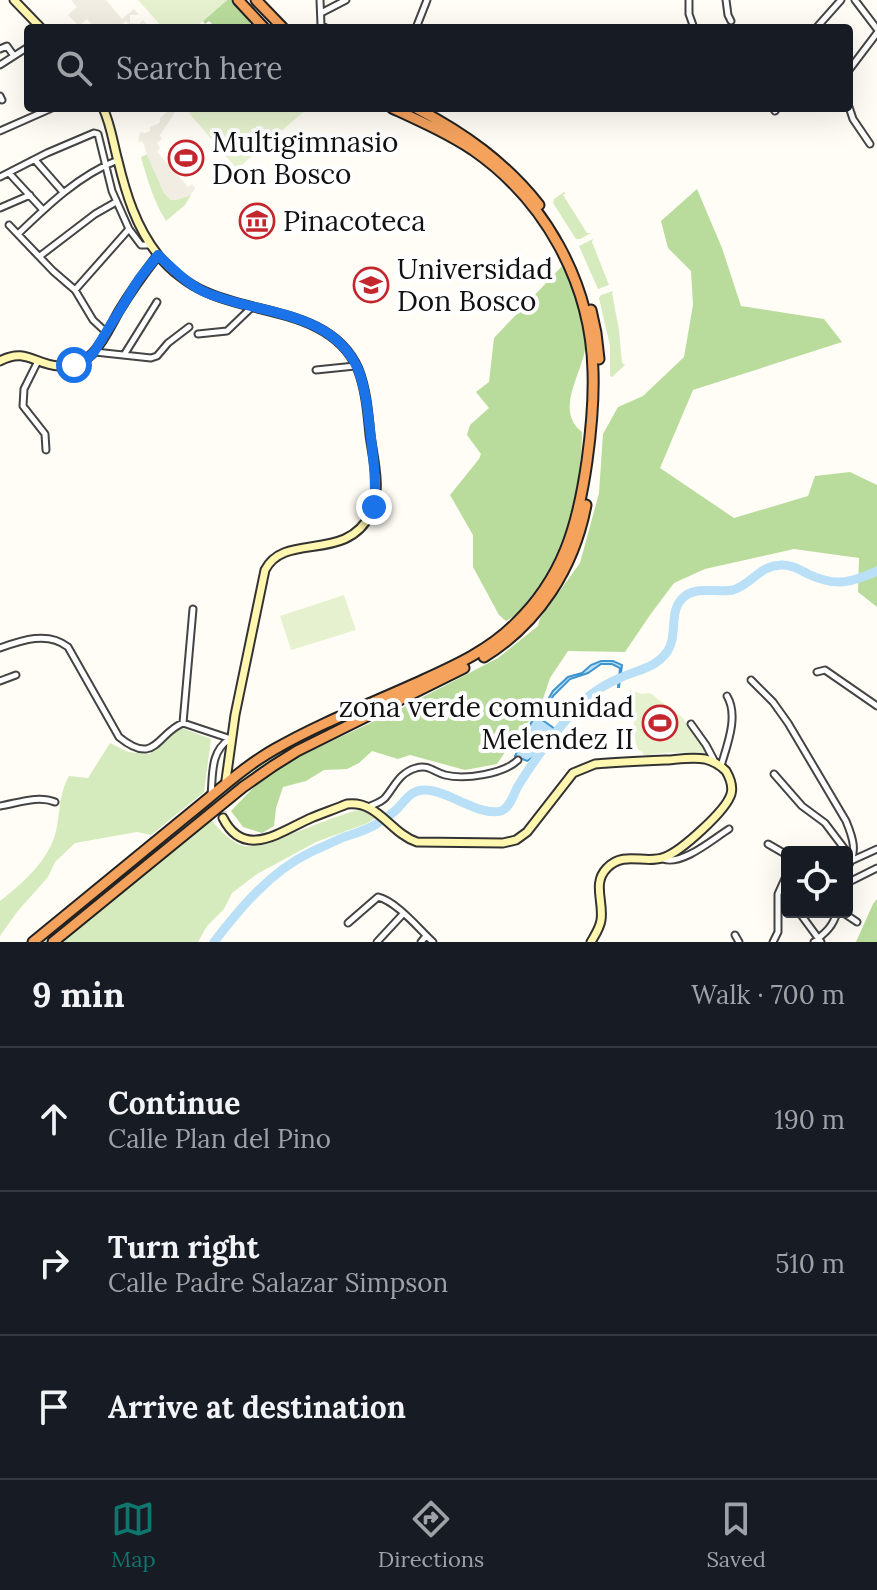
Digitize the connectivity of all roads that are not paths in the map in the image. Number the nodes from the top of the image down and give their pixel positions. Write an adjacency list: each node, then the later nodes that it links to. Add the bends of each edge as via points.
1 (14, 0): 13 (main road)
2 (238, 0): 14 (highway)
3 (256, 0): 15 (highway)
4 (320, 0): 11 (street)
5 (346, 0): 11 (street)
6 (427, 0): 17 (street)
7 (689, 0): 18 (street)
8 (726, 0): 12 (street)
9 (841, 0): 19 (street)
10 (855, 0): 20 (street)
11 (321, 13): 16 (street)
12 (731, 21)
13 (37, 24)
14 (260, 24)
15 (279, 24)
16 (321, 24)
17 (418, 24)
18 (693, 24)
19 (820, 24)
20 (877, 33): 25 (street)
21 (0, 49): 23 (street, via 7,46)
22 (24, 50): 23 (street)
23 (14, 56): 24 (street)
24 (0, 65)
25 (853, 65)
26 (42, 112): 31 (street)
27 (105, 112): 34 (main road)
28 (400, 112): 77 (highway, via 450,136 503,175 536,210 571,268 584,306 593,369 588,453 576,524 546,588 491,644 453,667 283,744)
29 (423, 112): 88 (highway, via 466,136 529,192 555,226 582,281 596,333 600,376 592,469 578,536 543,603 501,645 283,759)
30 (851, 112): 32 (street)
31 (0, 131)
32 (870, 144)
33 (35, 160): 35 (street, via 94,133); 36 (street); 38 (street)
34 (118, 160): 35 (street); 46 (main road, via 134,213)
35 (106, 165): 38 (street); 40 (street)
36 (9, 173): 37 (street); 39 (street)
37 (0, 177)
38 (63, 192): 42 (street)
39 (30, 195): 41 (street); 42 (street)
40 (116, 202): 44 (street); 48 (street)
41 (0, 208)
42 (43, 210): 45 (street)
43 (9, 225): 45 (street)
44 (129, 229): 46 (street, via 141,245); 49 (street)
45 (18, 234): 48 (street)
46 (152, 245): 47 (main road)
47 (158, 255): 51 (main road, via 201,290); 53 (main road)
48 (40, 256): 49 (street)
49 (75, 290): 53 (street)
50 (157, 302): 56 (street)
51 (252, 307): 54 (street, via 227,331); 59 (main road, via 317,327)
52 (189, 327): 56 (street, via 157,356)
53 (107, 333): 55 (main road)
54 (198, 334)
55 (94, 352): 56 (street); 57 (main road, via 70,366)
56 (124, 355)
57 (38, 360): 58 (main road, via 18,355); 61 (street, via 24,389 23,406 45,434)
58 (0, 361)
59 (356, 365): 60 (street); 72 (main road, via 375,475 372,512 351,537 283,552 268,563)
60 (316, 370)
61 (46, 450)
62 (193, 609): 70 (street)
63 (0, 648): 70 (street, via 42,637 59,640 129,745 147,749)
64 (817, 672): 69 (street, via 825,670)
65 (16, 675): 67 (street)
66 (751, 680): 90 (street, via 780,712 834,800 852,836)
67 (0, 681)
68 (727, 696): 74 (street, via 733,718)
69 (877, 706)
70 (183, 723): 72 (street)
71 (691, 724): 74 (street)
72 (231, 739): 76 (main road); 77 (street, via 217,753)
73 (518, 760): 80 (street, via 484,775 415,768 398,778 384,799)
74 (718, 765): 80 (main road, via 694,758 585,766 568,777 527,832 503,843 409,839); 89 (main road, via 731,783 727,802 682,847)
75 (774, 774): 85 (street)
76 (226, 780)
77 (211, 797): 84 (highway)
78 (55, 802): 79 (street, via 35,799)
79 (0, 806)
80 (368, 807): 81 (main road, via 347,804 256,841 238,837)
81 (223, 818)
82 (729, 829): 89 (street, via 686,857)
83 (768, 844): 87 (street)
84 (150, 846): 88 (highway, via 150,854); 91 (highway)
85 (842, 846)
86 (877, 849): 90 (street)
87 (781, 852)
88 (158, 855): 93 (highway)
89 (662, 858): 110 (main road, via 627,858 606,869 599,882 601,923)
90 (853, 860)
91 (131, 861): 93 (highway, via 139,862); 105 (highway)
92 (877, 868): 94 (street)
93 (139, 871): 106 (highway)
94 (853, 880)
95 (781, 887): 112 (street)
96 (403, 914): 101 (street, via 378,897); 103 (street); 107 (street)
97 (803, 918): 104 (street)
98 (836, 918): 104 (street)
99 (850, 918): 100 (street)
100 (857, 922)
101 (348, 923)
102 (735, 935): 111 (street)
103 (426, 936): 108 (street); 109 (street)
104 (818, 941)
105 (33, 942)
106 (53, 942)
107 (377, 942)
108 (421, 942)
109 (433, 942)
110 (591, 942)
111 (739, 942)
112 (773, 942)

